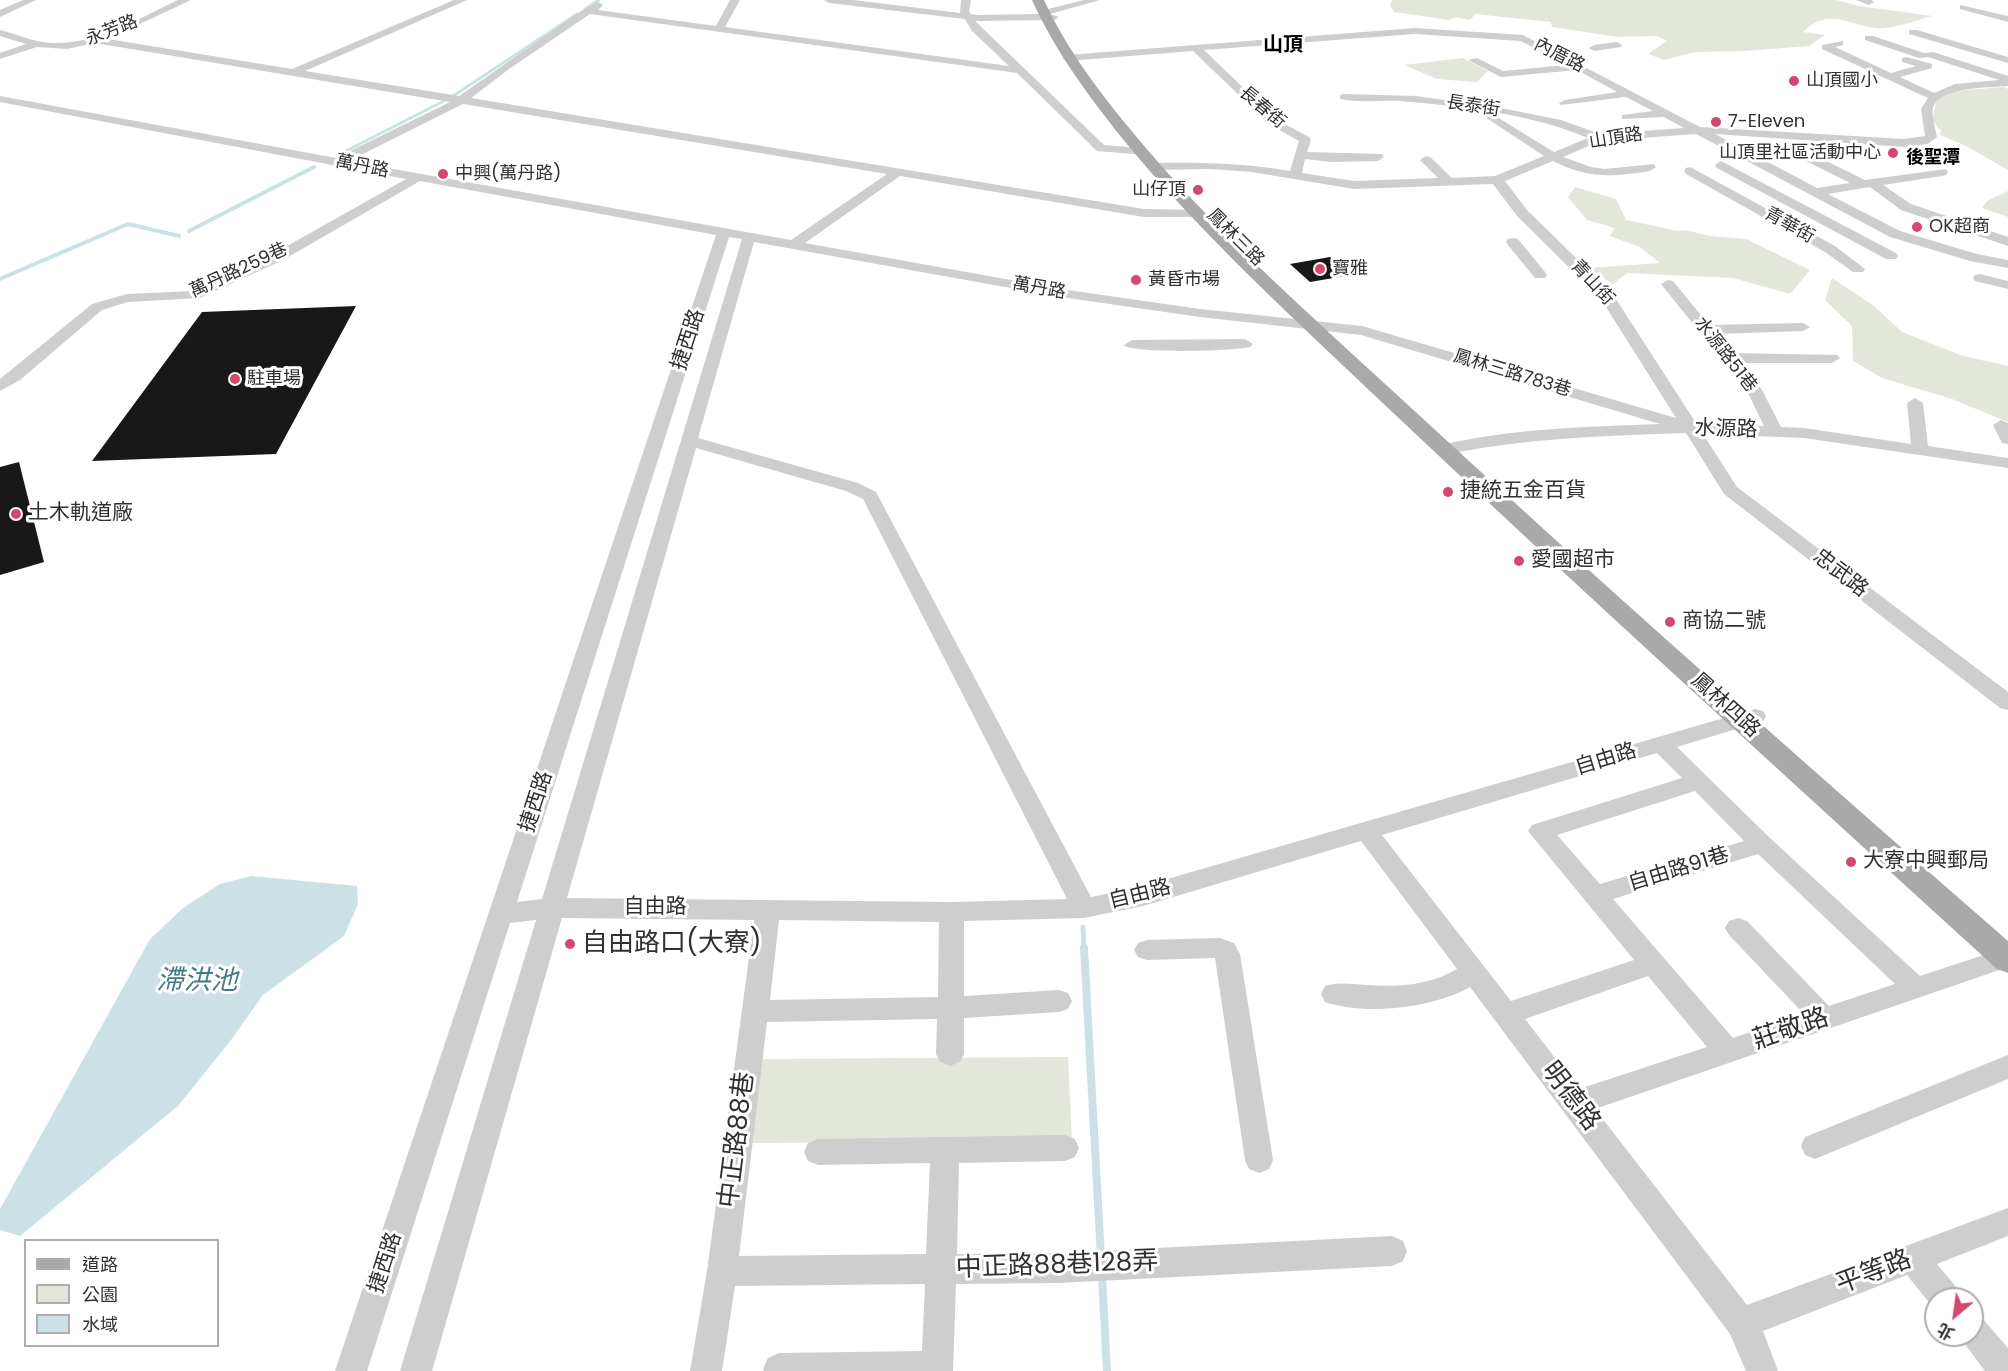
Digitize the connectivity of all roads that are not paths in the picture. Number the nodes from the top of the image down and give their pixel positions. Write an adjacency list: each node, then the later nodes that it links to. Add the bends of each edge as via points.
1 (31, 0): 12 (street)
2 (186, 0): 19 (street, 永芳路)
3 (462, 0): 35 (street)
4 (604, 0): 11 (street)
5 (735, 0): 15 (street)
6 (829, 0): 13 (street)
7 (966, 0): 13 (street, via 964,11)
8 (1095, 0): 10 (street)
9 (1963, 7): 14 (street)
10 (1046, 10): 13 (street); 29 (main road, 鳳林三路)
11 (587, 11): 15 (street); 42 (street)
12 (0, 14)
13 (968, 17): 34 (street)
14 (2008, 19)
15 (719, 29): 34 (street)
16 (1913, 32): 23 (street)
17 (0, 33): 21 (street, 永芳路)
18 (1869, 38): 27 (street)
19 (97, 40): 21 (street, 永芳路, via 62,46); 35 (street)
20 (1839, 43): 32 (street, via 1826,47)
21 (36, 44): 28 (street)
22 (1617, 45): 24 (street)
23 (1961, 47): 27 (street); 31 (street)
24 (1594, 48)
25 (1196, 49): 29 (street, 內厝路); 33 (street, 內厝路, via 1430,32 1523,38); 52 (street, 長春街, via 1273,122 1305,140)
26 (1880, 55): 32 (street)
27 (1926, 55): 36 (street, via 1906,60 1928,66); 37 (street)
28 (0, 56)
29 (1071, 57): 51 (main road, 鳳林三路); 59 (main road, 鳳林三路)
30 (1473, 60): 33 (street, via 1501,74)
31 (2008, 60)
32 (1856, 61): 36 (street)
33 (1581, 68): 38 (street, 內厝路)
34 (1022, 71): 51 (street, via 1101,148)
35 (292, 73): 42 (street)
36 (1891, 76): 40 (street)
37 (2008, 81): 40 (street, via 1960,86)
38 (1630, 93): 43 (street); 46 (street, 內厝路)
39 (1344, 97): 45 (street, 長泰街, via 1434,100)
40 (1934, 97): 49 (street, 山頂路, via 1927,109 1931,137 1924,141)
41 (0, 99): 57 (street, 萬丹路)
42 (460, 101): 57 (street); 63 (street)
43 (1565, 103)
44 (1542, 107): 45 (street)
45 (1513, 113): 50 (street, 長泰街, via 1564,123)
46 (1668, 113): 48 (street); 49 (street, 內厝路)
47 (1492, 117): 54 (street)
48 (1626, 117)
49 (1700, 130): 50 (street, 山頂路); 69 (street, 內厝路)
50 (1598, 138): 54 (street, 山頂路)
51 (1141, 152): 59 (main road, 鳳林三路)
52 (1300, 155): 53 (street); 64 (street)
53 (1378, 157)
54 (1554, 157): 60 (street, via 1601,173); 66 (street, 山頂路)
55 (1808, 157): 68 (street)
56 (1426, 160): 67 (street)
57 (337, 162): 65 (street, 萬丹路)
58 (1721, 165): 75 (street)
59 (1159, 166): 64 (street, 山頂路, via 1221,166); 70 (main road, 鳳林三路); 87 (main road, 鳳林三路)
60 (1650, 167)
61 (1690, 171): 78 (street, 青華街)
62 (1942, 172): 68 (street)
63 (897, 173): 70 (street, via 1144,213); 77 (street)
64 (1295, 174): 67 (street, 山頂路, via 1354,185)
65 (418, 177): 71 (street, 萬丹路); 95 (street, 萬丹路259巷, via 278,257 195,295 127,298 97,307)
66 (1497, 180): 67 (street, 山頂路); 97 (street, 青山街, via 1522,213 1607,296)
67 (1449, 182)
68 (1867, 184): 69 (street); 76 (street, via 1906,207)
69 (1815, 192): 72 (street, 內厝路)
70 (1195, 213): 87 (main road, 鳳林三路, via 1233,252)
71 (724, 232): 73 (street, 萬丹路); 114 (street, 捷西路)
72 (1895, 234): 75 (street, 青華街); 80 (street, 內厝路)
73 (749, 237): 77 (street, 萬丹路); 99 (street, 捷西路)
74 (1513, 242): 82 (street)
75 (1862, 242): 78 (street, 青華街); 79 (street)
76 (2008, 242)
77 (793, 245): 86 (street, 萬丹路, via 1061,293)
78 (1830, 249): 81 (street)
79 (1891, 256)
80 (2008, 264)
81 (1858, 269)
82 (1540, 275)
83 (1980, 278): 85 (street)
84 (1668, 284): 89 (street, 水源路51巷)
85 (2008, 285)
86 (1200, 313): 87 (street, 萬丹路); 92 (street)
87 (1322, 327): 97 (street, 鳳林三路783巷, via 1383,335); 100 (main road, 鳳林三路)
88 (1803, 327): 89 (street)
89 (1707, 330): 93 (street, 水源路51巷)
90 (1245, 344): 92 (street)
91 (1132, 345): 92 (street)
92 (1217, 345)
93 (1729, 358): 94 (street); 98 (street, 水源路51巷, via 1754,390)
94 (1832, 358)
95 (0, 386)
96 (1915, 403): 101 (street)
97 (1691, 429): 98 (street, 水源路); 100 (street, 水源路, via 1571,432); 103 (street, 忠武路, via 1730,490)
98 (1775, 431): 101 (street, 水源路)
99 (690, 441): 110 (street, 捷西路); 111 (street, via 852,487 870,496)
100 (1451, 448): 104 (main road, 鳳林四路)
101 (1920, 450): 102 (street, 水源路)
102 (2008, 463)
103 (2008, 703)
104 (1747, 718): 105 (street, 自由路); 117 (main road, 鳳林四路)
105 (1660, 744): 106 (street); 107 (street, 自由路)
106 (1697, 782): 108 (street); 109 (street, via 1540,831)
107 (1366, 831): 111 (street, 自由路, via 1143,896); 119 (street, 明德路)
108 (1761, 844): 109 (street, 自由路91巷); 120 (street)
109 (1596, 895): 118 (street)
110 (552, 908): 112 (street, 自由路); 114 (street, 自由路); 147 (street, 捷西路)
111 (1084, 908): 113 (street, 自由路)
112 (768, 909): 113 (street, 自由路); 124 (street, 中正路88巷)
113 (952, 912): 123 (street)
114 (501, 914): 146 (street, 捷西路)
115 (1738, 928): 126 (street)
116 (1147, 950): 135 (street, via 1225,950)
117 (2007, 954): 120 (street, 莊敬路)
118 (1653, 964): 125 (street); 127 (street)
119 (1474, 972): 121 (street, via 1423,994 1396,998); 125 (street, 明德路)
120 (1916, 988): 126 (street, 莊敬路)
121 (1334, 994)
122 (1059, 1001): 123 (street)
123 (951, 1008): 124 (street); 128 (street)
124 (754, 1011): 140 (street, 中正路88巷)
125 (1506, 1014): 130 (street, 明德路)
126 (1825, 1019): 127 (street, 莊敬路)
127 (1728, 1052): 130 (street, 莊敬路)
128 (950, 1054)
129 (2008, 1067): 131 (street)
130 (1575, 1103): 142 (street, 明德路)
131 (1815, 1146)
132 (1065, 1148): 133 (street)
133 (945, 1150): 134 (street); 139 (street)
134 (818, 1152)
135 (1259, 1160)
136 (2008, 1222): 138 (street, 平等路)
137 (1392, 1251): 139 (street, 中正路88巷128弄, via 1059,1268)
138 (1912, 1258): 141 (street); 142 (street, 平等路)
139 (940, 1269): 140 (street, 中正路88巷128弄); 145 (street)
140 (722, 1271): 148 (street, 中正路88巷)
141 (1936, 1287)
142 (1741, 1323): 149 (street, 明德路)
143 (1984, 1344): 150 (street)
144 (779, 1369): 145 (street)
145 (937, 1369)
146 (351, 1371)
147 (416, 1371)
148 (706, 1371)
149 (1762, 1371)
150 (2006, 1371)

